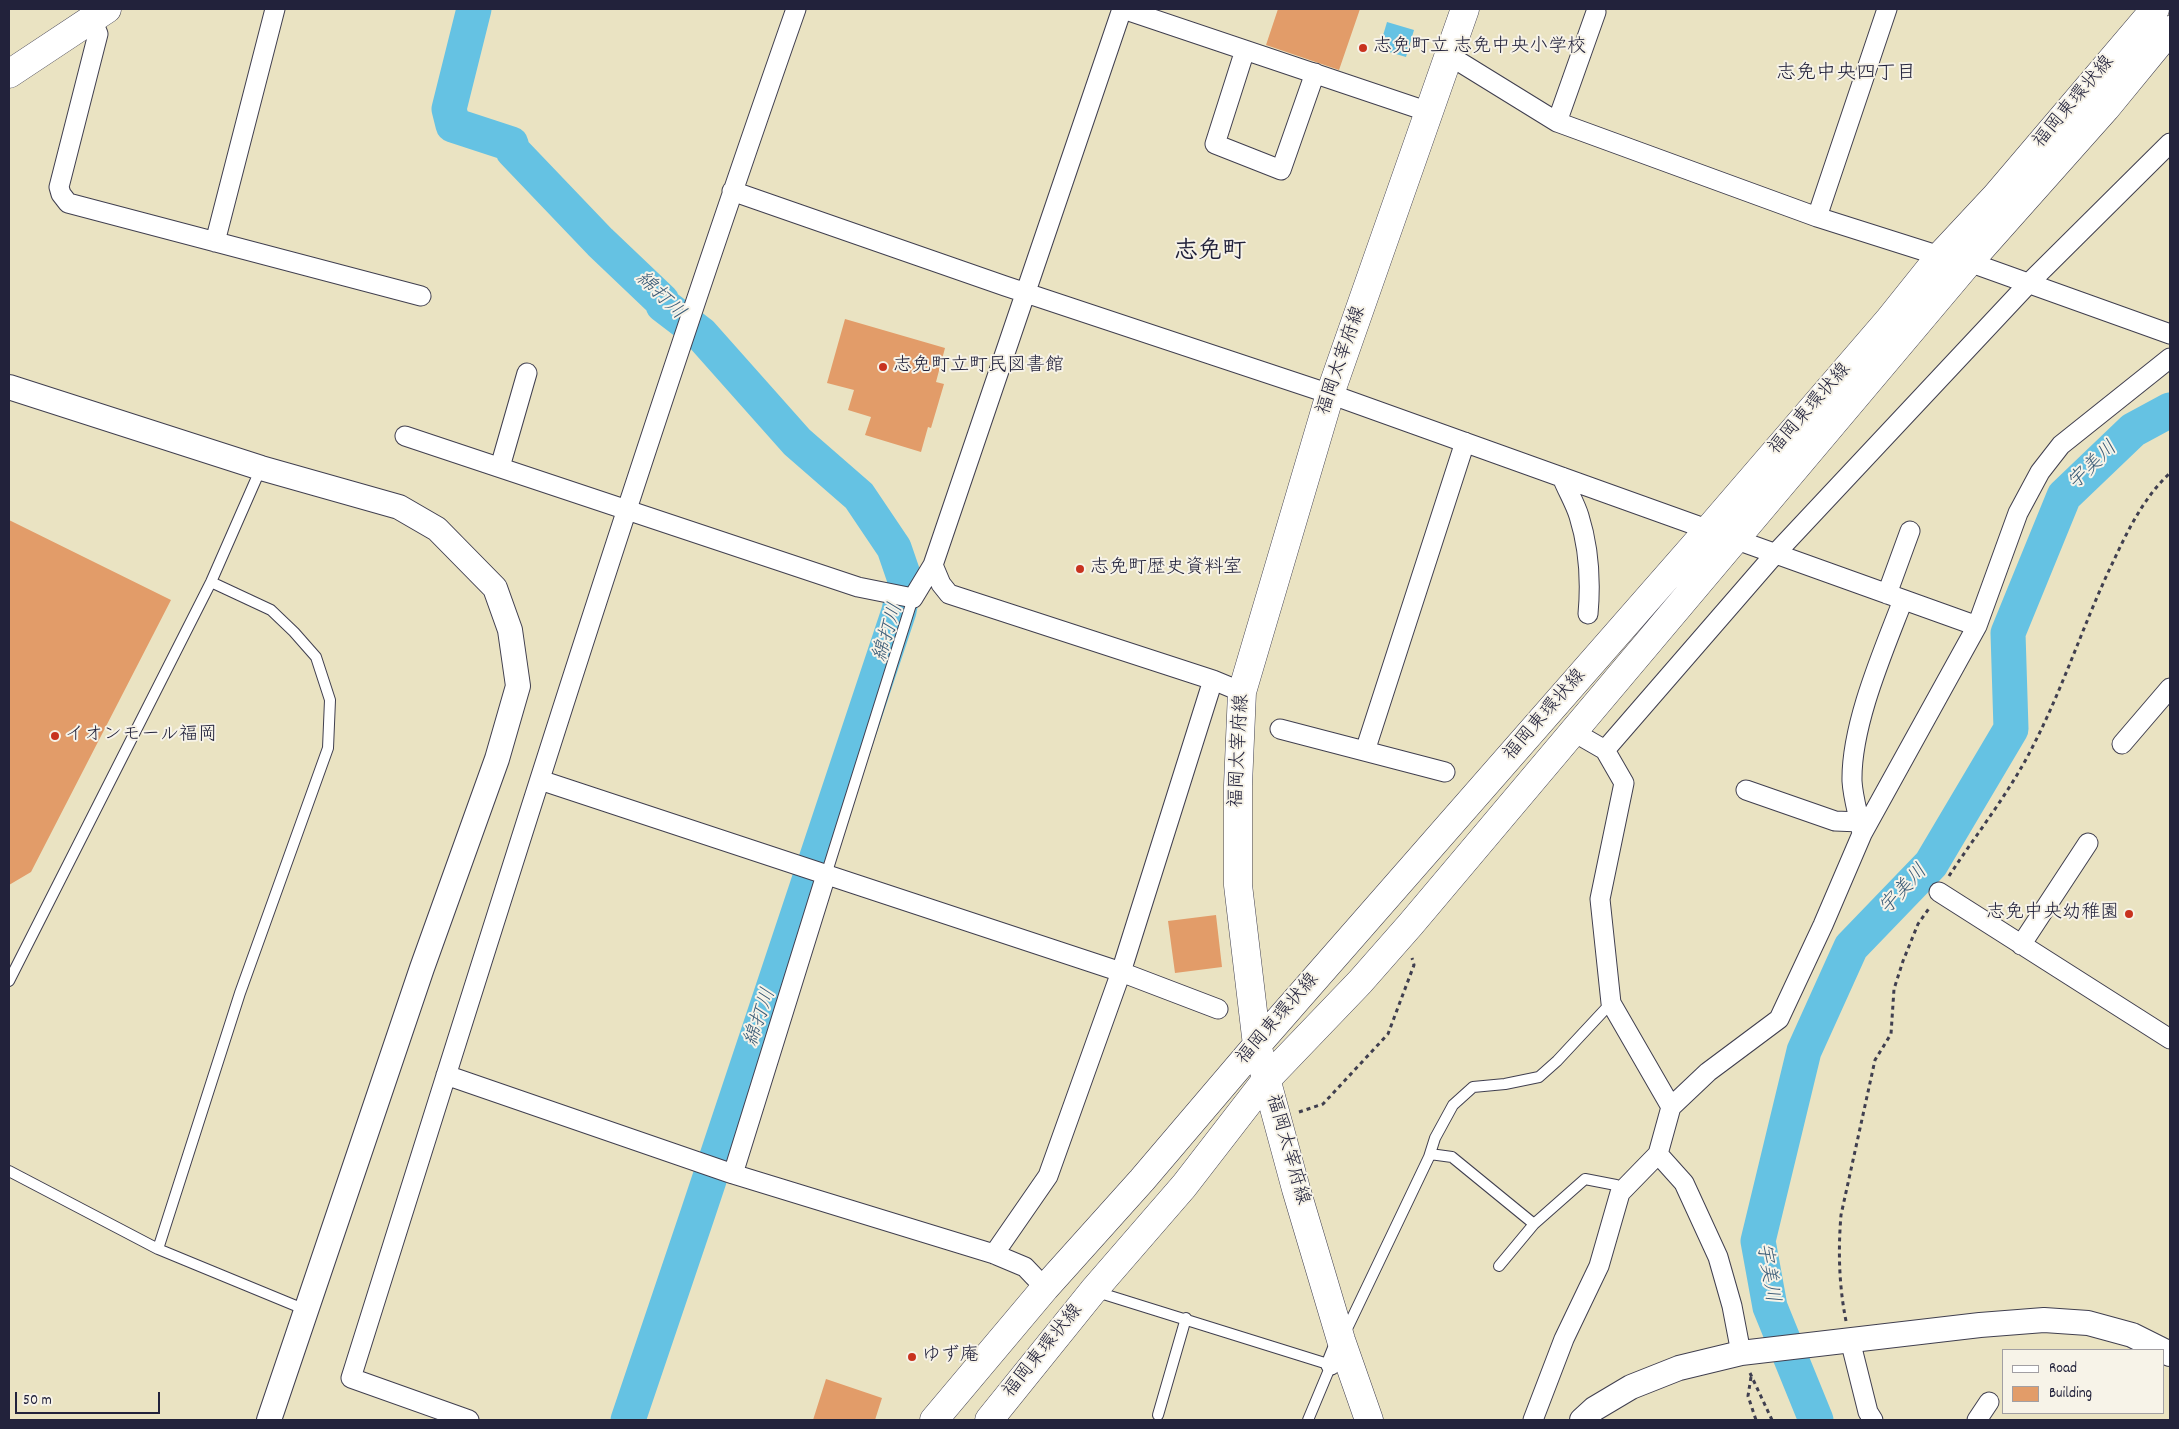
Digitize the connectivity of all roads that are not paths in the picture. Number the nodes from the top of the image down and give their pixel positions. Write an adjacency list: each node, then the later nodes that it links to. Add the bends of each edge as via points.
1 (276, 9): 19 (street)
2 (796, 9): 17 (street)
3 (1123, 9): 10 (street); 23 (street)
4 (1465, 9): 11 (main road, 福岡太宰府線)
5 (1887, 9): 18 (street)
6 (2155, 9): 20 (main road, 福岡東環状線, via 1996,196)
7 (1596, 12): 15 (street)
8 (100, 14): 13 (main road); 19 (street, via 98,34 59,187 61,194 68,203)
9 (2170, 30): 21 (main road, 福岡東環状線, via 2106,108)
10 (1245, 50): 12 (street); 12 (street, via 1215,144 1281,170)
11 (1450, 56): 14 (main road, 福岡太宰府線); 15 (street)
12 (1314, 73): 14 (street)
13 (9, 74)
14 (1430, 112): 29 (main road, 福岡太宰府線)
15 (1557, 122): 18 (street)
16 (2170, 142): 22 (street)
17 (732, 191): 23 (street); 35 (street)
18 (1817, 216): 20 (street)
19 (215, 242): 24 (street)
20 (1940, 256): 36 (main road, 福岡東環状線)
21 (1968, 262): 22 (street); 38 (main road, 福岡東環状線)
22 (2029, 283): 25 (street); 39 (street)
23 (1025, 293): 29 (street); 40 (street)
24 (422, 296)
25 (2170, 334)
26 (2170, 358): 45 (street, via 2061,445 2040,472 2018,513)
27 (527, 373): 32 (street)
28 (9, 387): 33 (street)
29 (1330, 394): 31 (street); 48 (main road, 福岡太宰府線)
30 (405, 436): 32 (street)
31 (1465, 442): 34 (street); 53 (street)
32 (500, 467): 35 (street)
33 (261, 468): 41 (lane); 82 (street, via 399,507 437,529 495,588 510,630 518,686 497,759 422,968)
34 (1562, 477): 36 (street); 44 (street, via 1579,515 1587,551)
35 (628, 509): 43 (street, via 858,587); 55 (street)
36 (1708, 530): 38 (street); 67 (main road, 福岡東環状線)
37 (1910, 531): 42 (street)
38 (1736, 540): 39 (street); 50 (main road, 福岡東環状線)
39 (1775, 554): 42 (street); 52 (street)
40 (933, 565): 43 (street); 46 (street, via 941,584 950,594)
41 (211, 582): 63 (lane); 77 (lane, via 271,610 316,657 330,700 328,748 244,984)
42 (1895, 597): 45 (street); 57 (street, via 1857,740 1852,780)
43 (913, 598): 59 (lane)
44 (1588, 614)
45 (1977, 626): 57 (street)
46 (1213, 680): 48 (street); 62 (street)
47 (2170, 688): 51 (street)
48 (1242, 692): 67 (main road, 福岡太宰府線, via 1238,885)
49 (1280, 729): 53 (street)
50 (1572, 731): 52 (street); 69 (main road, 福岡東環状線, via 1360,982)
51 (2122, 744)
52 (1605, 750): 64 (street, via 1624,783 1600,899)
53 (1365, 751): 54 (street)
54 (1445, 772)
55 (540, 780): 59 (street); 68 (street)
56 (1746, 790): 57 (street)
57 (1861, 828): 70 (street, via 1823,925 1779,1019 1708,1072)
58 (2088, 843): 61 (street)
59 (826, 875): 62 (street); 74 (street)
60 (1939, 892): 61 (street)
61 (2021, 945): 66 (street)
62 (1121, 972): 65 (street); 78 (street, via 1048,1176)
63 (9, 981)
64 (1611, 1003): 70 (street); 71 (lane, via 1539,1077 1473,1087 1453,1105)
65 (1218, 1009)
66 (2170, 1039)
67 (1257, 1045): 69 (main road, 福岡太宰府線); 80 (main road, 福岡東環状線)
68 (446, 1075): 74 (street); 92 (street, via 351,1378)
69 (1266, 1080): 81 (main road, 福岡東環状線, via 1184,1186); 84 (main road, 福岡太宰府線)
70 (1671, 1106): 72 (street)
71 (1430, 1154): 76 (lane, via 1452,1157); 84 (lane)
72 (1658, 1154): 75 (street); 87 (street, via 1684,1183 1718,1257)
73 (9, 1171): 77 (lane)
74 (733, 1174): 78 (street)
75 (1623, 1190): 76 (lane, via 1616,1185 1585,1179); 97 (street, via 1599,1266 1564,1339)
76 (1534, 1224): 79 (lane)
77 (158, 1250): 82 (lane)
78 (994, 1254): 80 (street, via 1025,1267)
79 (1499, 1266)
80 (1045, 1288): 93 (main road, 福岡東環状線)
81 (1093, 1291): 83 (lane); 94 (main road, 福岡東環状線)
82 (308, 1310): 91 (street)
83 (1186, 1318): 88 (lane); 90 (lane)
84 (1342, 1340): 88 (street); 96 (main road, 福岡太宰府線)
85 (1843, 1342): 86 (street, via 2044,1320 2088,1323 2132,1335); 87 (street); 99 (street)
86 (2160, 1349)
87 (1747, 1360): 98 (street, via 1679,1368 1632,1387 1594,1409)
88 (1331, 1365): 95 (lane)
89 (1989, 1402): 100 (street)
90 (1158, 1415)
91 (269, 1420)
92 (469, 1420)
93 (934, 1420)
94 (989, 1420)
95 (1308, 1420)
96 (1369, 1420)
97 (1533, 1420)
98 (1582, 1420)
99 (1873, 1420)
100 (1977, 1420)

